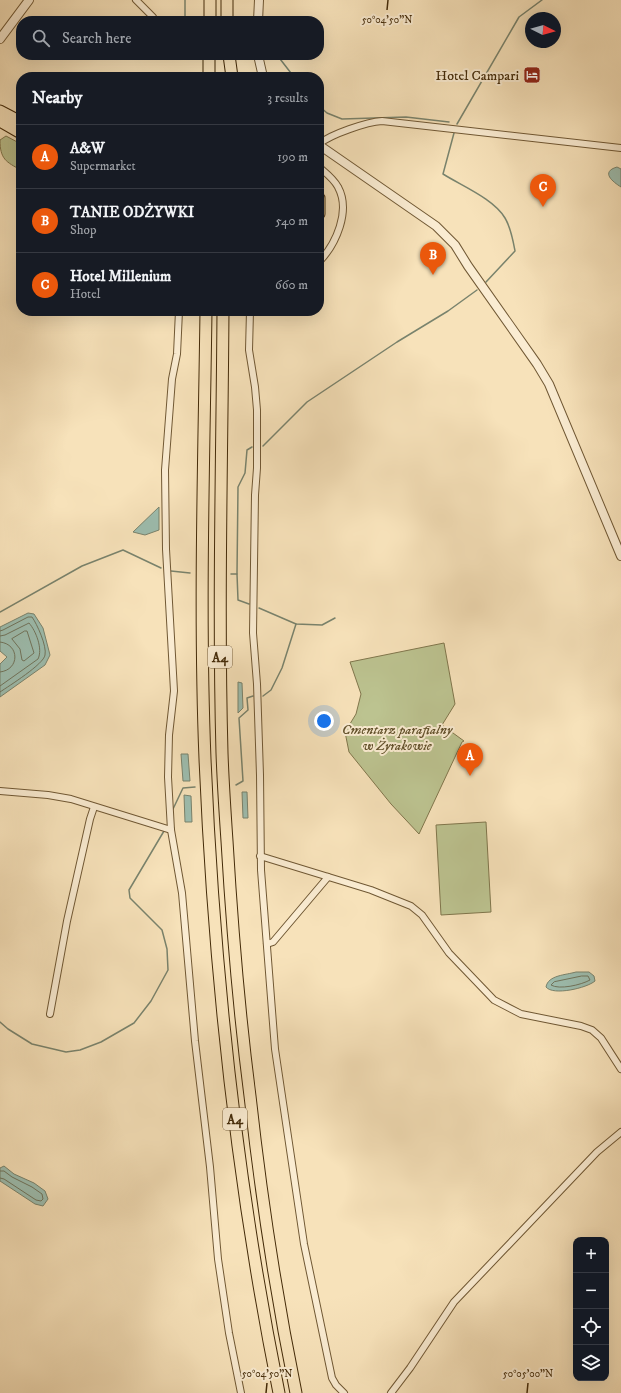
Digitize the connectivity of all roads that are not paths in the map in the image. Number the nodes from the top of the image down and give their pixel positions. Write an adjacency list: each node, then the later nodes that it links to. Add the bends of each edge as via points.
1 (29, 0): 6 (street)
2 (136, 0): 7 (street)
3 (210, 0): 8 (highway)
4 (227, 0): 9 (highway)
5 (259, 0): 10 (street)
6 (17, 16)
7 (152, 16)
8 (210, 16)
9 (227, 16)
10 (258, 16)
11 (16, 17): 12 (street)
12 (0, 39)
13 (209, 60): 17 (highway)
14 (226, 60): 18 (highway)
15 (230, 60): 19 (highway)
16 (259, 60): 20 (street)
17 (209, 72)
18 (226, 72)
19 (231, 72)
20 (262, 72)
21 (0, 111): 22 (highway)
22 (16, 119)
23 (0, 121): 24 (highway)
24 (16, 130)
25 (324, 142): 27 (street, via 348,130 382,121)
26 (324, 148): 36 (street, via 436,226 455,245 549,384)
27 (621, 148)
28 (324, 172): 29 (street, via 339,189 343,209 338,233)
29 (324, 256)
30 (179, 316): 39 (street, via 165,470 166,549 174,691 168,735)
31 (203, 316): 35 (highway)
32 (206, 316): 35 (highway, A4)
33 (223, 316): 48 (highway, A4, via 220,620 222,756 227,846 236,966 253,1124 278,1294)
34 (250, 316): 40 (street, via 249,350 256,410 253,633 260,775)
35 (206, 344): 47 (highway, A4, via 203,614 205,756 210,841 219,968 233,1102 259,1284)
36 (621, 556)
37 (0, 791): 38 (street, via 48,795)
38 (94, 807): 39 (street); 43 (street, via 67,922)
39 (171, 830): 46 (street, via 182,893 218,1259)
40 (260, 856): 41 (street); 42 (street)
41 (328, 878): 42 (street, via 273,942); 44 (street, via 371,890 411,906 422,915 449,953 494,1000 521,1014 592,1030 601,1038)
42 (267, 944): 49 (street, via 275,1049 304,1244 332,1378)
43 (50, 1014)
44 (621, 1069)
45 (621, 1132): 50 (street, via 597,1152 454,1302)
46 (241, 1393)
47 (279, 1393)
48 (296, 1393)
49 (344, 1393)
50 (391, 1393)

